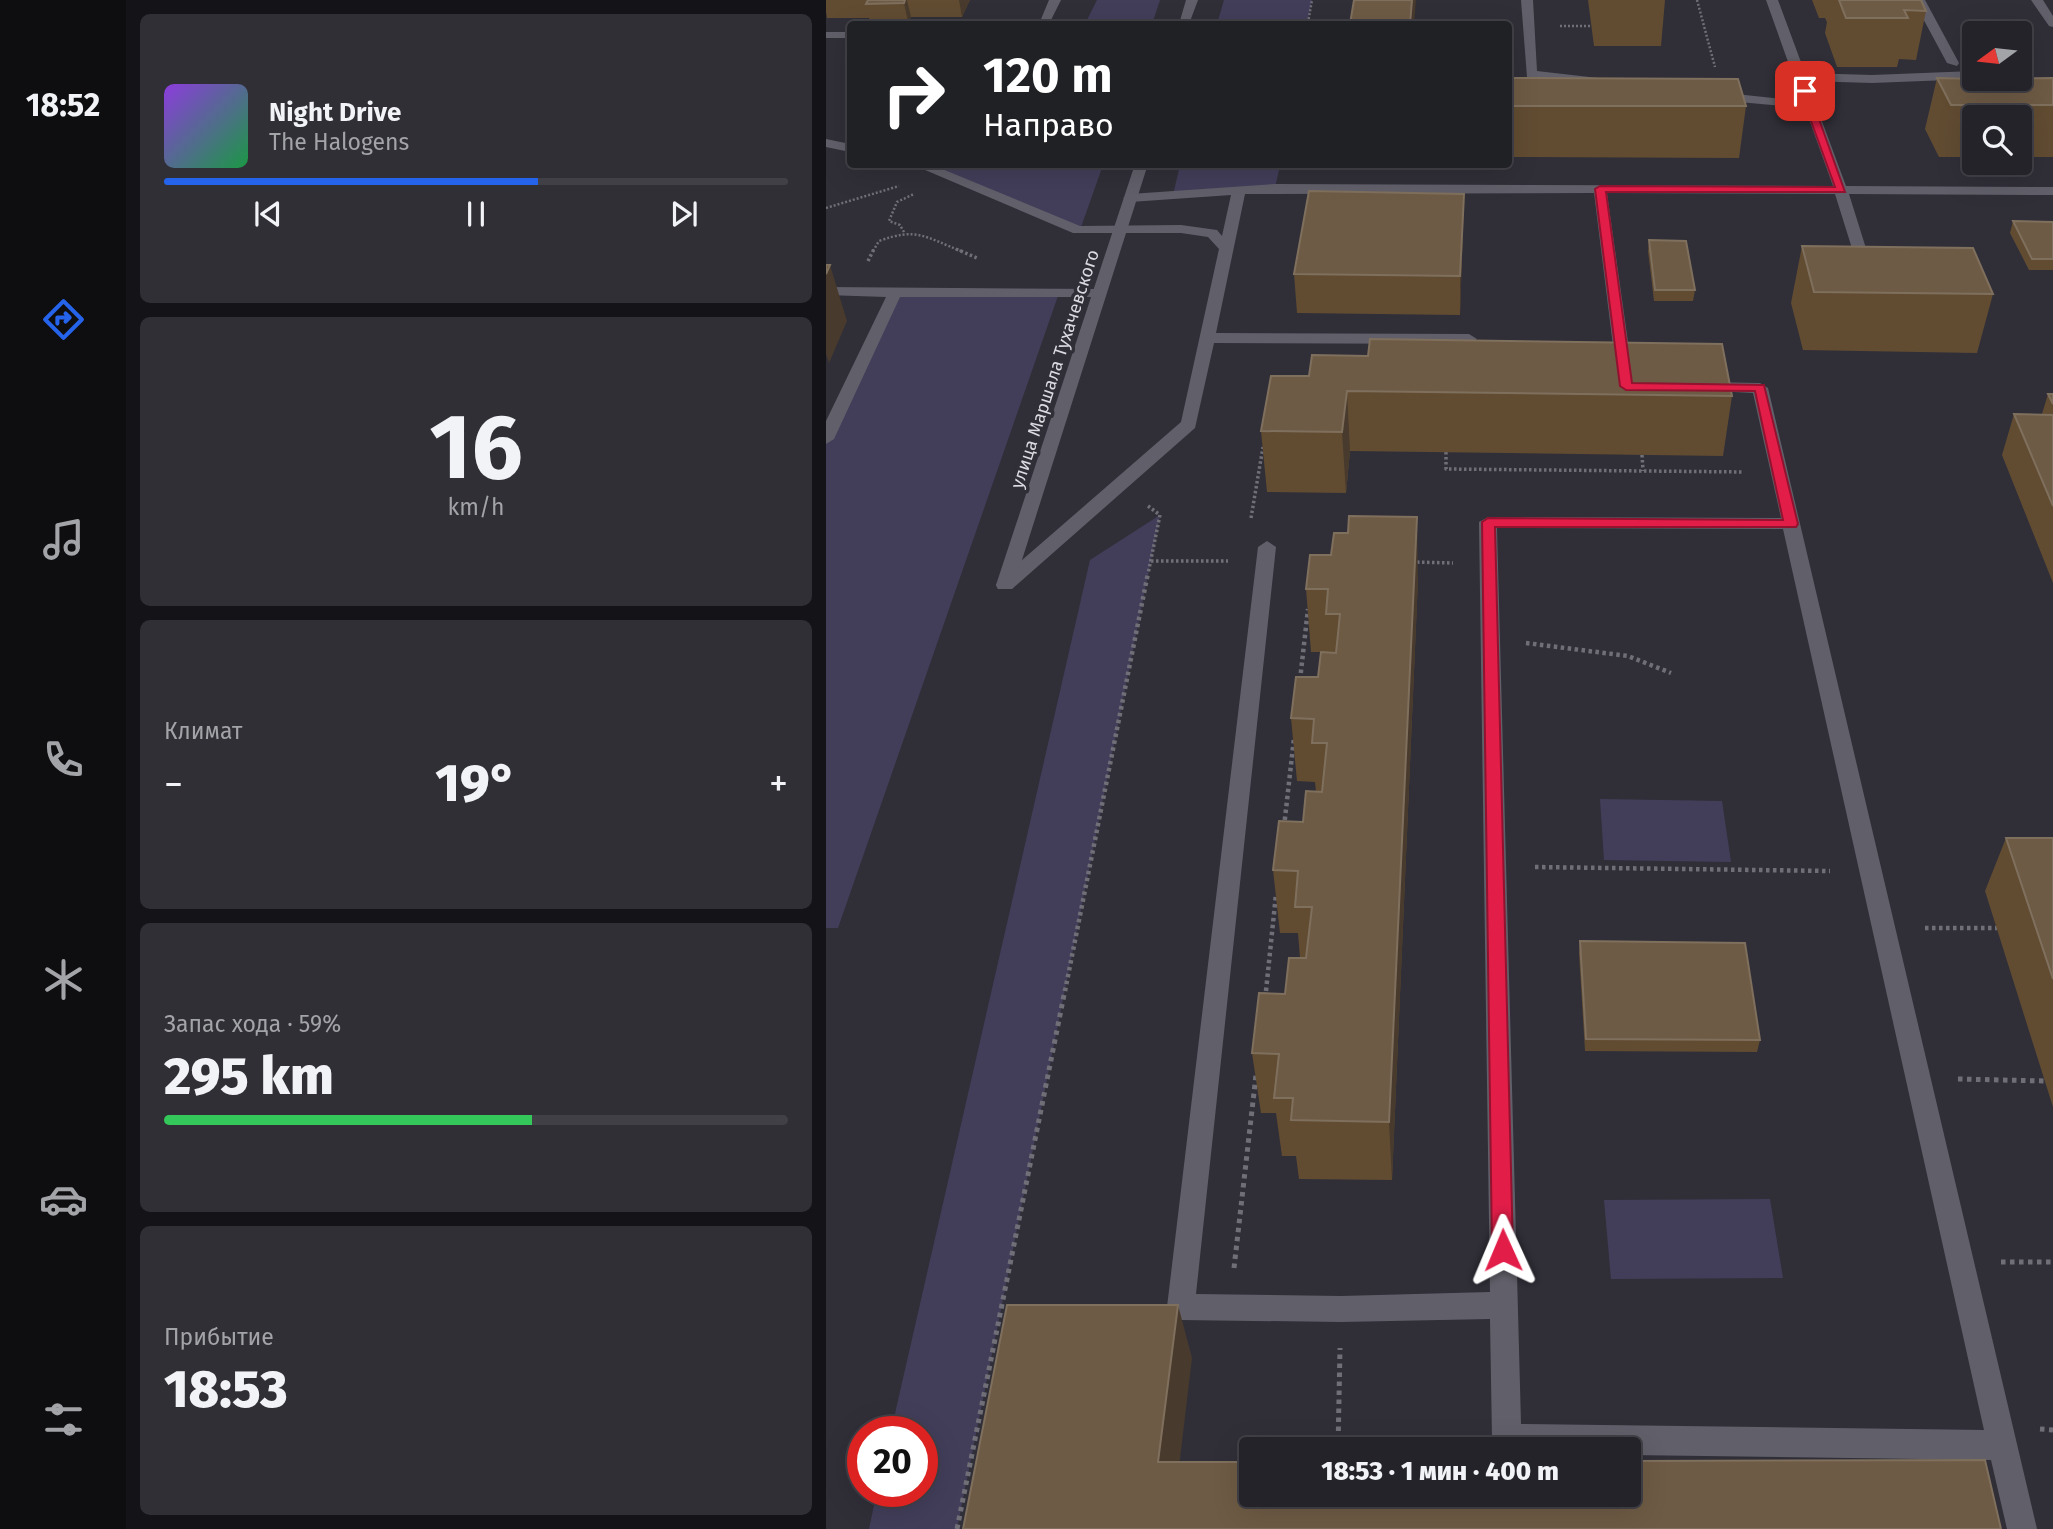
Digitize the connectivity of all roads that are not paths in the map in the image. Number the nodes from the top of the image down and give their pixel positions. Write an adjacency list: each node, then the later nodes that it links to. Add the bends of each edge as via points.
1 (1055, 0): 7 (street)
2 (1192, 0): 8 (street)
3 (1527, 0): 15 (street, via 1531,74)
4 (1772, 0): 14 (street)
5 (1919, 0): 12 (street)
6 (2037, 0): 9 (street)
7 (1045, 21)
8 (1185, 21)
9 (2053, 23)
10 (826, 35): 11 (street)
11 (847, 35)
12 (1953, 63)
13 (1962, 75): 14 (street)
14 (1800, 77): 17 (street)
15 (1613, 83)
16 (1709, 95): 17 (street)
17 (1810, 105): 24 (street)
18 (826, 143): 19 (street)
19 (847, 147)
20 (927, 168): 27 (street, via 1078,230)
21 (1141, 168): 26 (street, улица Маршала Тухачевского)
22 (1600, 189): 23 (street); 24 (street); 35 (street)
23 (1239, 190): 26 (street); 28 (street)
24 (1841, 190): 25 (street); 29 (street)
25 (2053, 191)
26 (1130, 198): 27 (street, улица Маршала Тухачевского)
27 (1120, 231): 28 (street, via 1212,233); 32 (street, улица Маршала Тухачевского)
28 (1227, 248): 33 (street)
29 (1867, 276)
30 (826, 291): 31 (street)
31 (895, 293): 32 (street); 37 (street)
32 (1099, 293): 33 (street, улица Маршала Тухачевского, via 1005,585 1189,424)
33 (1209, 338): 34 (street)
34 (1469, 339)
35 (1626, 386)
36 (1680, 387): 38 (street, via 1760,388)
37 (826, 439)
38 (1791, 524): 40 (street, via 1488,522); 41 (street)
39 (1267, 547): 40 (street, via 1181,1307)
40 (1504, 1305): 41 (street, via 1507,1438)
41 (2003, 1445): 42 (street)
42 (2022, 1529)

